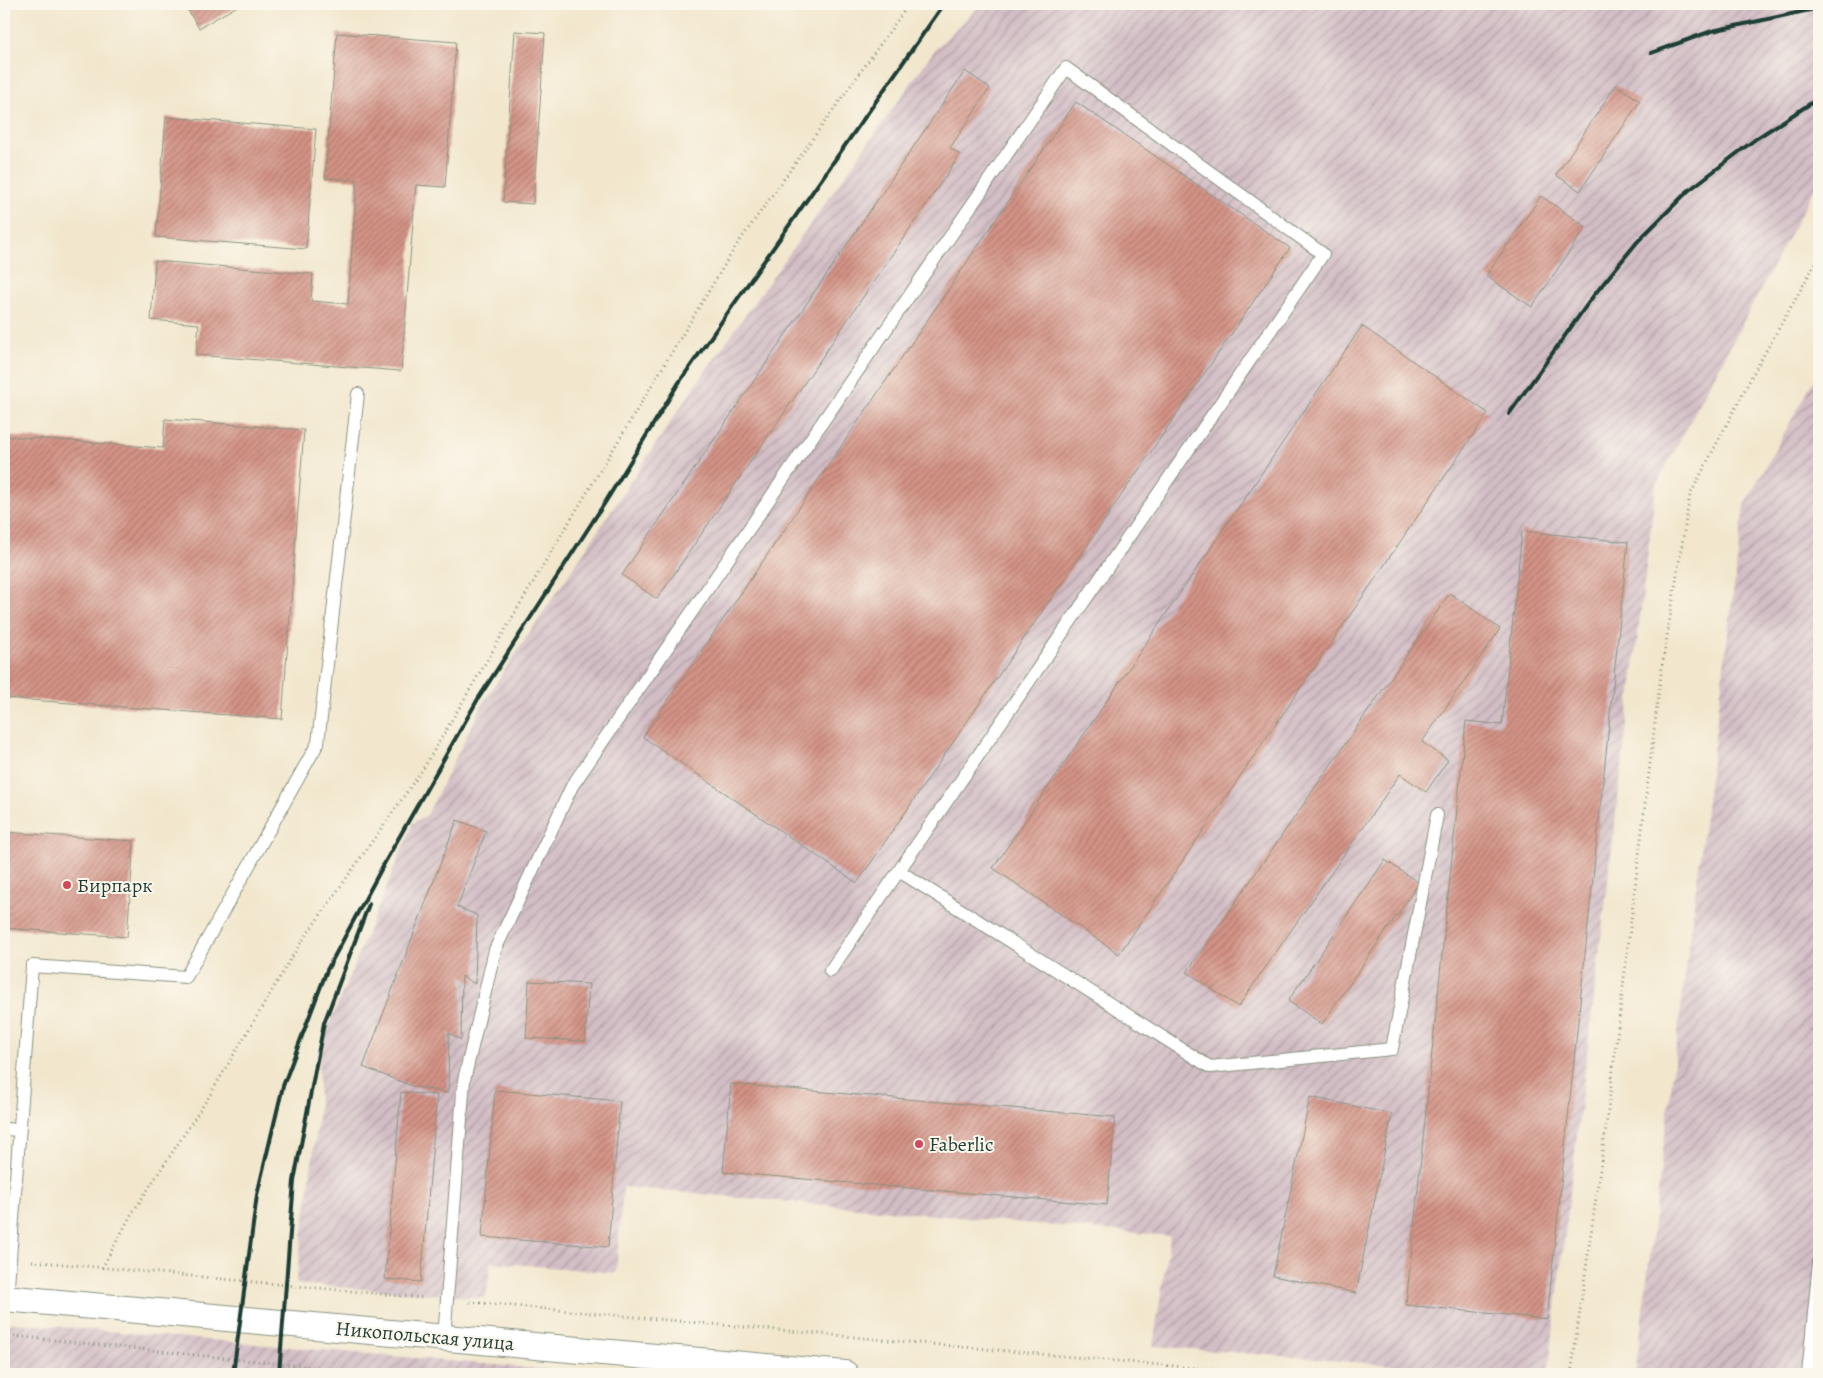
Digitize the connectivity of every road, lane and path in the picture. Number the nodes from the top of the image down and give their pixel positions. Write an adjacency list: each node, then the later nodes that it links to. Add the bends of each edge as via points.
1 (909, 4): 11 (path, via 736,246 422,769 298,947 208,1098 131,1214)
2 (1819, 257): 19 (path, via 1690,495 1661,674 1606,1128)
3 (358, 394): 8 (lane, via 318,743 186,977 32,966)
4 (1437, 815): 5 (lane, via 1392,1049 1210,1067)
5 (899, 871): 6 (lane); 13 (lane, via 1324,254 1066,68 572,786 496,950 464,1080)
6 (830, 971)
7 (4, 1129): 8 (lane)
8 (19, 1130): 9 (lane)
9 (9, 1259): 11 (path); 12 (lane)
10 (1819, 1262): 20 (lane)
11 (102, 1268): 13 (path)
12 (6, 1298): 15 (street, Никопольская улица)
13 (446, 1300): 15 (lane); 18 (path)
14 (4, 1335): 16 (path)
15 (444, 1338): 17 (street, Никопольская улица)
16 (379, 1374)
17 (846, 1374)
18 (1260, 1374)
19 (1571, 1374)
20 (1808, 1374)

